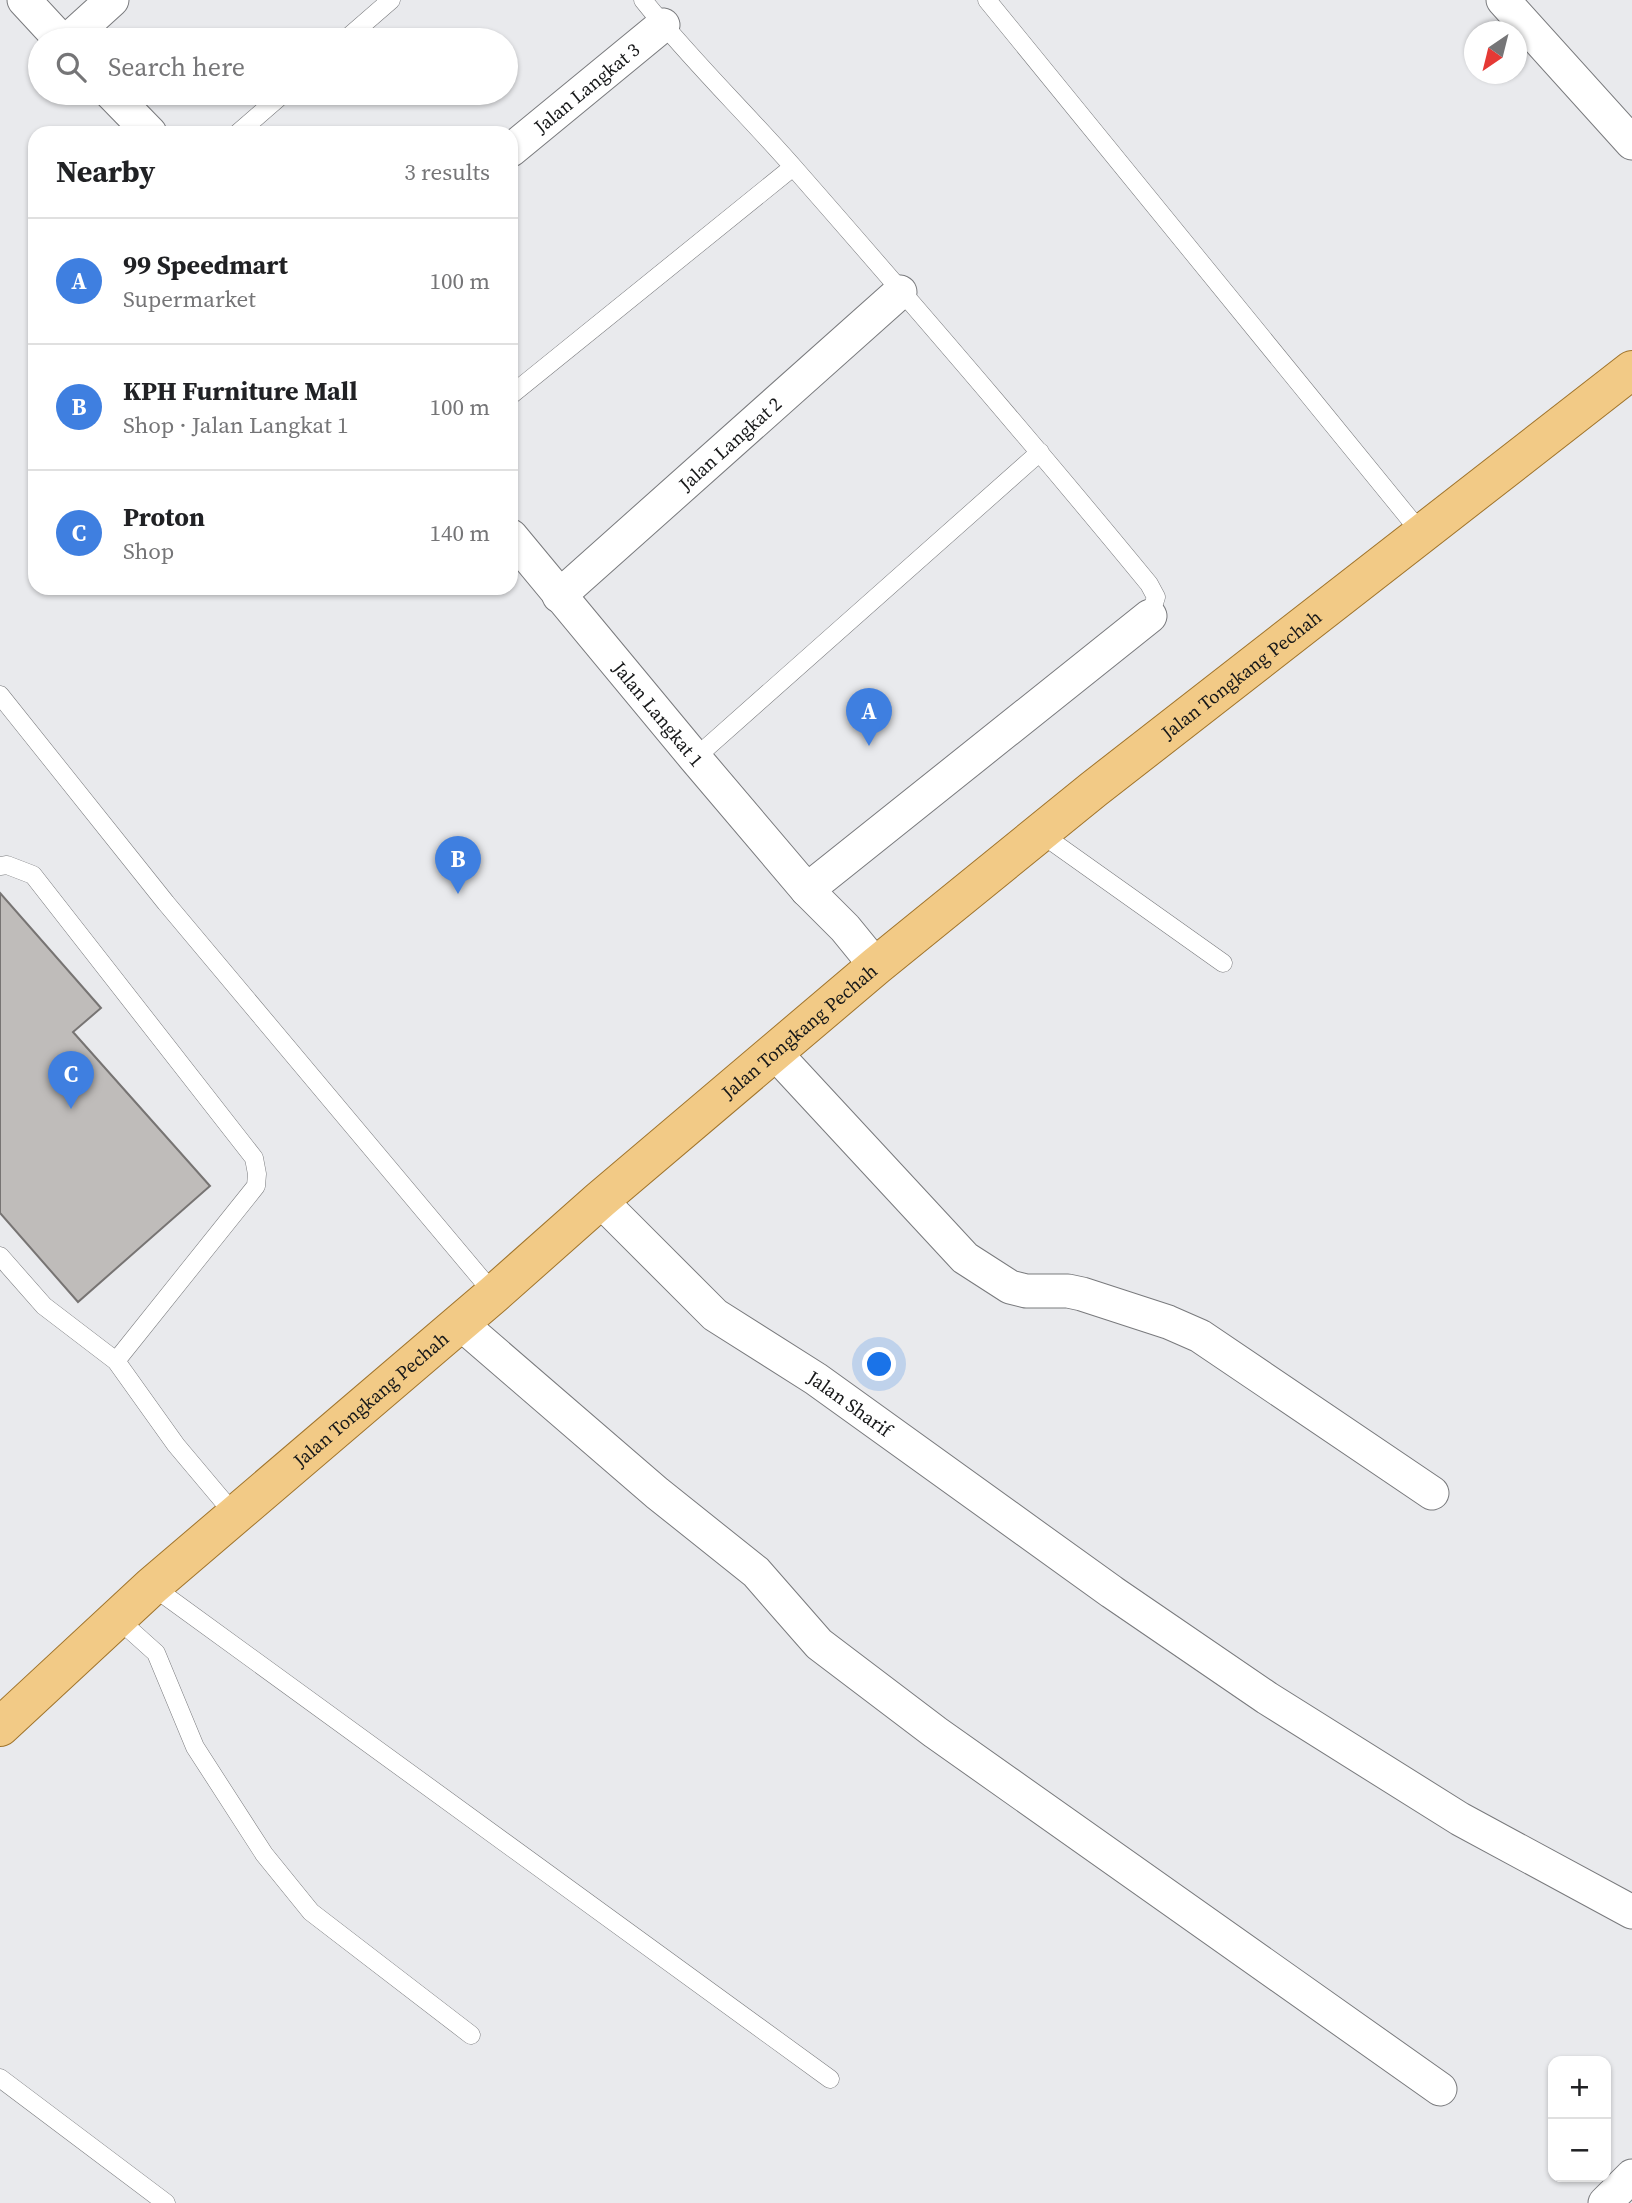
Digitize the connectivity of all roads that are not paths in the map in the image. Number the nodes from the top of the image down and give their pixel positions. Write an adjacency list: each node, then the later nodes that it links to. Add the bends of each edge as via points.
1 (24, 0): 8 (street)
2 (111, 0): 9 (street)
3 (391, 0): 10 (lane)
4 (643, 0): 7 (lane)
5 (987, 0): 22 (lane)
6 (1503, 0): 15 (street)
7 (663, 25): 16 (street, Jalan Langkat 3); 17 (lane)
8 (50, 28)
9 (81, 28)
10 (359, 28)
11 (123, 105): 13 (street)
12 (271, 105): 14 (lane)
13 (143, 126)
14 (246, 126)
15 (1632, 143)
16 (518, 144)
17 (793, 167): 18 (lane); 20 (lane)
18 (901, 292): 21 (lane); 24 (street, Jalan Langkat 2)
19 (1632, 370): 22 (main road, Jalan Tongkang Pechah)
20 (518, 389)
21 (1040, 452): 25 (lane, via 1149,584 1156,597); 27 (lane)
22 (1422, 534): 28 (main road, Jalan Tongkang Pechah)
23 (518, 545): 24 (street, Jalan Langkat 1)
24 (559, 596): 27 (street, Jalan Langkat 1)
25 (1150, 616): 30 (street)
26 (0, 695): 36 (lane, via 166,903)
27 (695, 758): 30 (street, Jalan Langkat 1)
28 (1040, 833): 31 (lane); 32 (main road, Jalan Tongkang Pechah)
29 (0, 866): 38 (lane, via 33,875 254,1158 256,1186)
30 (813, 895): 32 (street, Jalan Langkat 1)
31 (1223, 963)
32 (876, 966): 33 (main road, Jalan Tongkang Pechah)
33 (775, 1053): 34 (main road, Jalan Tongkang Pechah); 39 (street, via 965,1258 1010,1287 1082,1294 1200,1336)
34 (600, 1199): 36 (main road, Jalan Tongkang Pechah); 44 (street, Jalan Sharif, via 715,1315 816,1379 1112,1592 1267,1698 1460,1818)
35 (0, 1256): 38 (lane, via 44,1306)
36 (494, 1294): 37 (main road, Jalan Tongkang Pechah)
37 (460, 1323): 40 (main road, Jalan Tongkang Pechah); 48 (street, via 756,1572 819,1644 935,1732)
38 (116, 1361): 40 (lane, via 176,1445)
39 (1432, 1493)
40 (234, 1514): 41 (main road, Jalan Tongkang Pechah)
41 (152, 1586): 42 (main road, Jalan Tongkang Pechah); 47 (lane)
42 (117, 1618): 43 (main road, Jalan Tongkang Pechah); 45 (lane, via 156,1653 195,1747 264,1854 311,1912)
43 (5, 1714)
44 (1632, 1912)
45 (471, 2035)
46 (0, 2078): 50 (lane)
47 (830, 2079)
48 (1440, 2089)
49 (1632, 2176): 51 (street)
50 (166, 2203)
51 (1605, 2203)

